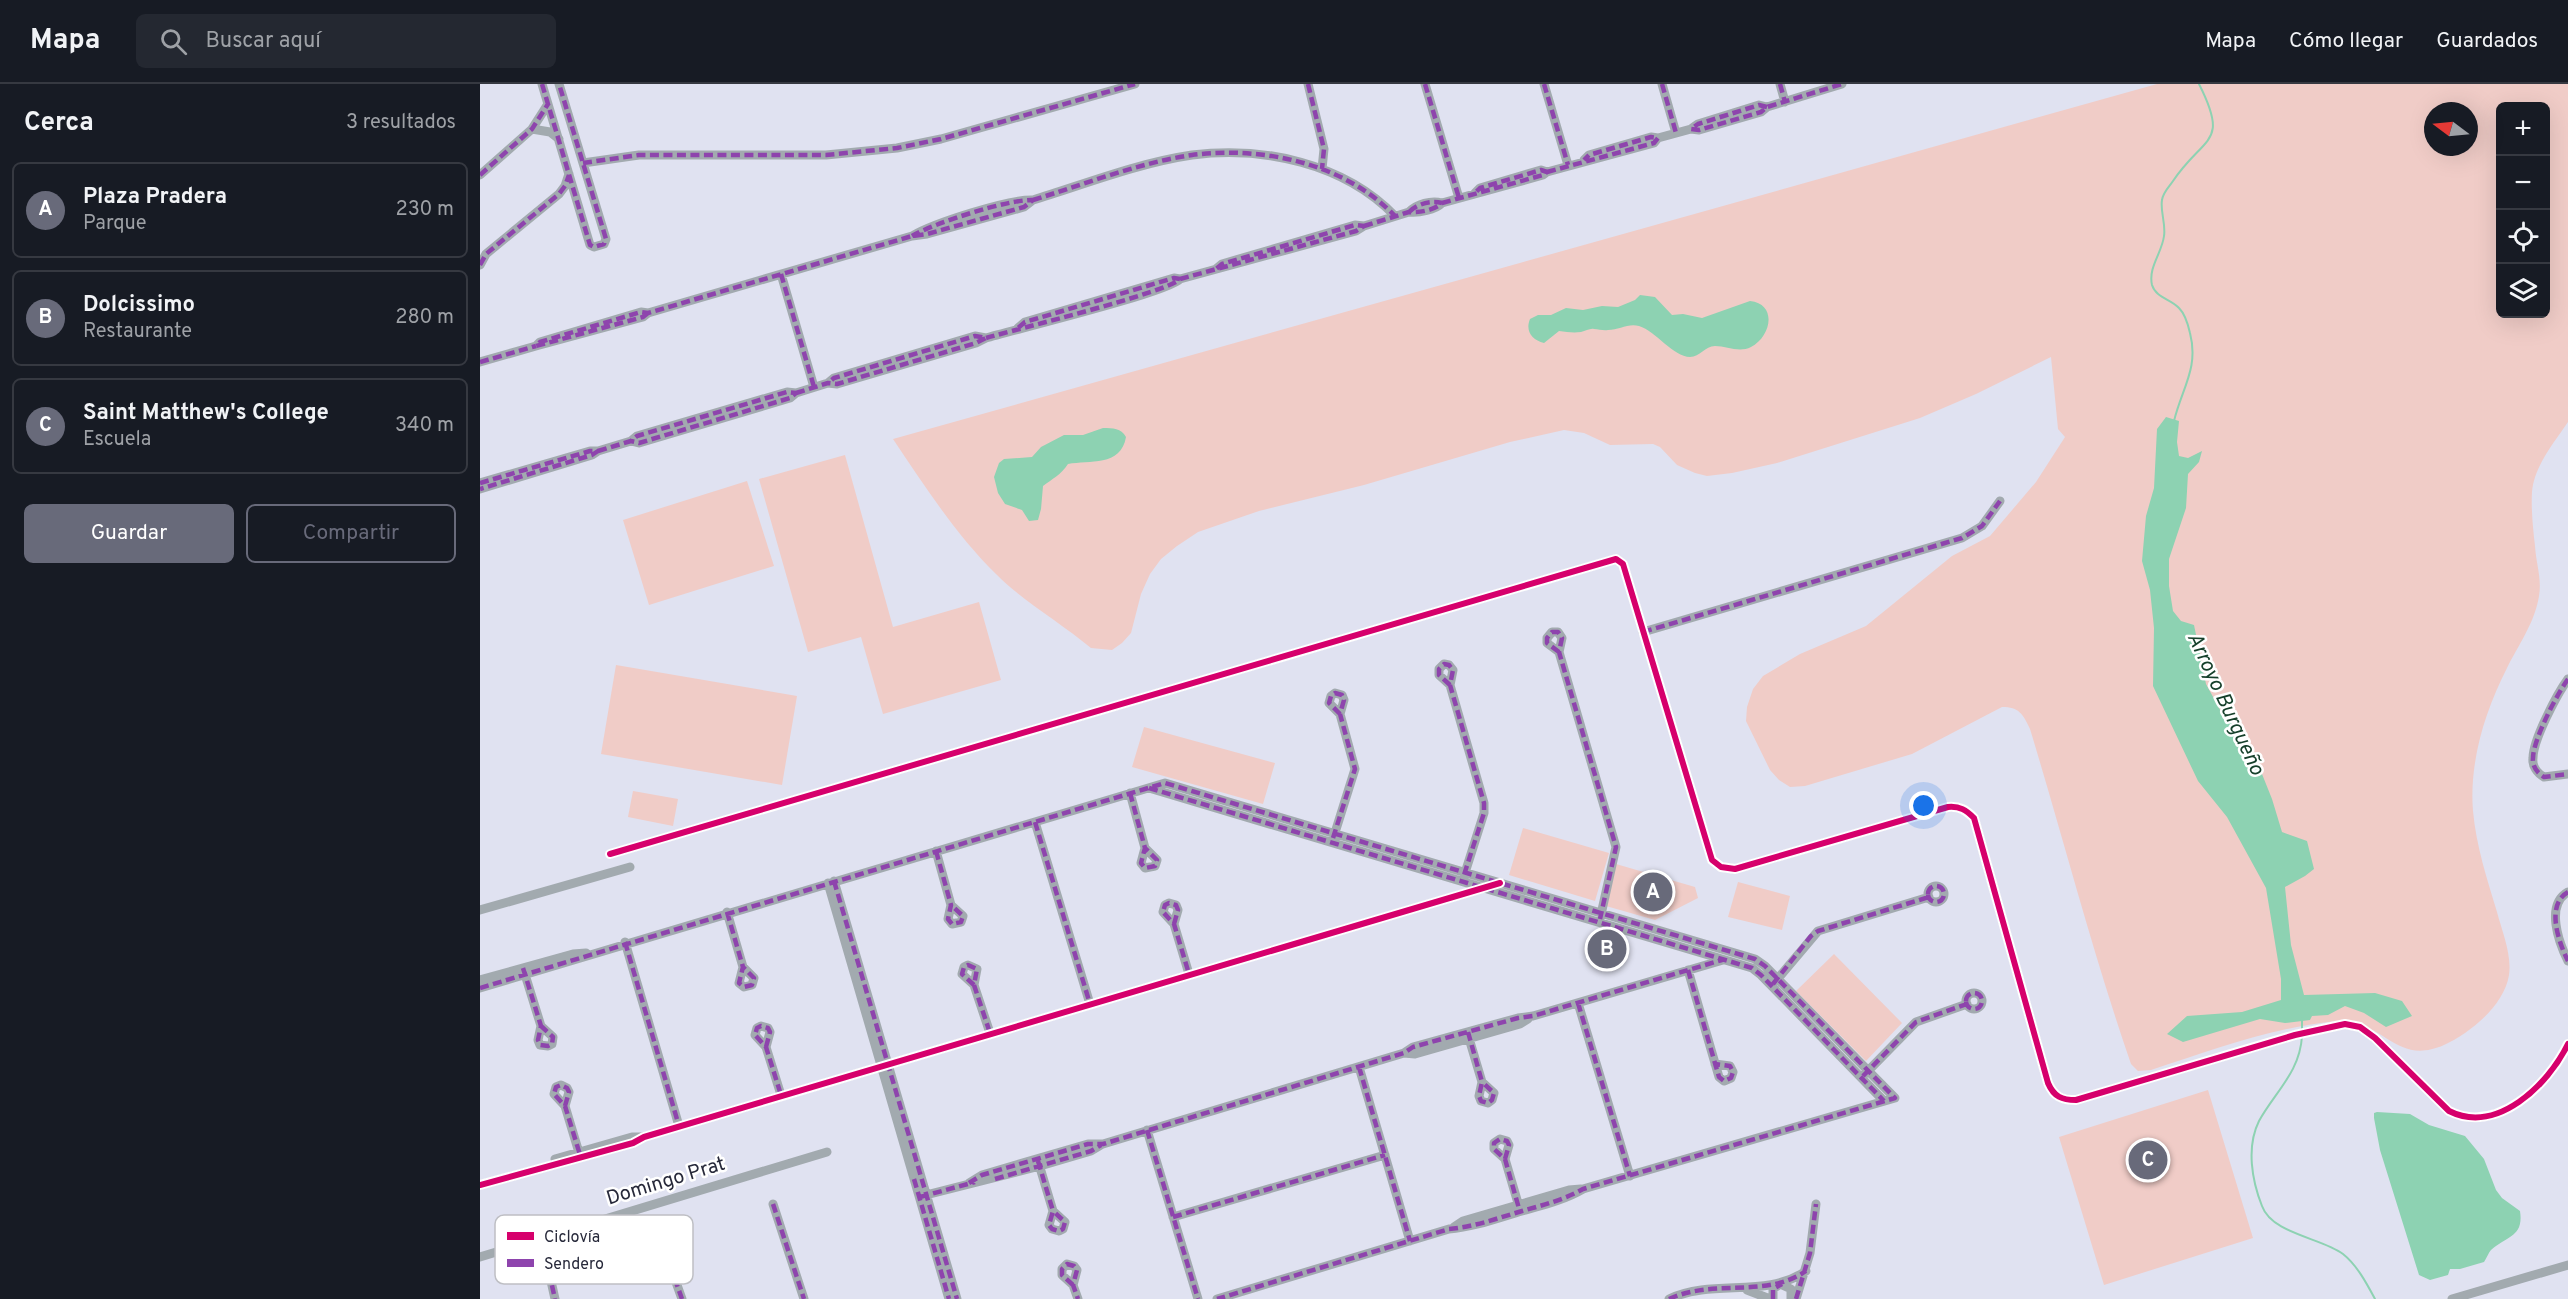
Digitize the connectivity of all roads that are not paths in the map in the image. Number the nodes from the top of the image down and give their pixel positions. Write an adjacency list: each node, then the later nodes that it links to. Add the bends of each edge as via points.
1 (542, 84): 11 (street)
2 (559, 84): 15 (street)
3 (1135, 84): 15 (street, via 897,148 817,155 651,154)
4 (1308, 84): 17 (street, via 1324,149)
5 (1425, 84): 21 (street)
6 (1544, 84): 16 (street)
7 (1662, 84): 13 (street)
8 (1780, 84): 10 (street)
9 (1842, 84): 10 (street)
10 (1785, 102): 13 (street, via 1759,105)
11 (548, 104): 12 (street); 14 (street)
12 (532, 129): 14 (street, via 550,132); 19 (street)
13 (1676, 132): 16 (street, via 1654,143)
14 (559, 139): 18 (street)
15 (583, 163): 22 (street, via 606,239 604,244 590,245)
16 (1568, 165): 21 (street)
17 (1323, 169): 23 (street, via 1370,194); 25 (street, via 1258,154 1192,156 1033,200 1024,207 926,228 912,236)
18 (569, 174): 20 (street); 22 (street)
19 (480, 175)
20 (559, 194): 22 (street); 24 (street, via 486,254)
21 (1458, 198): 23 (street, via 1438,207)
22 (576, 199)
23 (1395, 216): 27 (street, via 1174,278 976,343 834,378)
24 (480, 265)
25 (780, 274): 26 (street); 27 (street)
26 (480, 362)
27 (814, 387): 28 (street, via 790,398 639,443 631,441)
28 (505, 479): 29 (street); 30 (street)
29 (480, 483)
30 (480, 489)
31 (2000, 501): 32 (street, via 1982,526 1962,538)
32 (1643, 632): 43 (street, via 1623,564 1610,559); 77 (street, via 1716,864 1734,868 1948,807 1963,808 1974,818 2048,1083 2058,1098 2076,1100 2337,1024 2360,1027 2375,1038 2449,1111 2465,1117 2482,1117 2520,1100 2549,1075)
33 (1559, 652): 55 (street, via 1616,847)
34 (2568, 679): 37 (street, via 2552,705 2532,759 2536,771 2544,777)
35 (1450, 685): 45 (street, via 1484,803)
36 (1340, 714): 40 (street, via 1355,769)
37 (2568, 774)
38 (1130, 793): 39 (street); 40 (street, via 1149,788); 41 (street)
39 (1035, 822): 42 (street); 72 (street)
40 (1333, 838): 45 (street)
41 (1145, 848)
42 (936, 851): 46 (street); 52 (street)
43 (610, 854)
44 (630, 867): 53 (street)
45 (1463, 877): 47 (street); 48 (street); 50 (street)
46 (831, 882): 54 (street); 79 (street)
47 (1500, 883): 48 (street); 55 (street)
48 (1484, 888): 50 (street); 55 (street)
49 (2568, 892): 61 (street, via 2560,899 2556,913)
50 (1464, 894): 66 (street)
51 (1929, 897): 68 (street, via 1818,931)
52 (951, 905)
53 (480, 910)
54 (727, 912): 57 (street); 63 (street)
55 (1600, 918): 58 (street)
56 (1174, 924): 66 (street)
57 (625, 942): 65 (street); 87 (street)
58 (1704, 949): 59 (street); 60 (street); 62 (street)
59 (1739, 955): 60 (street); 68 (street, via 1760,962)
60 (1724, 960): 62 (street); 68 (street, via 1752,968)
61 (2568, 961)
62 (1702, 966): 64 (street)
63 (742, 967)
64 (1688, 970): 71 (street); 80 (street)
65 (524, 971): 67 (street); 70 (street); 74 (street)
66 (1190, 974): 72 (street)
67 (480, 980)
68 (1775, 982): 82 (street)
69 (974, 985): 75 (street)
70 (480, 987)
71 (1578, 1003): 76 (street); 94 (street)
72 (1090, 1004): 75 (street)
73 (1967, 1004): 82 (street, via 1916,1022)
74 (541, 1026)
75 (990, 1033): 79 (street)
76 (1468, 1035): 81 (street, via 1413,1047); 83 (street)
77 (2568, 1044)
78 (766, 1047): 84 (street)
79 (884, 1064): 84 (street); 96 (street)
80 (1715, 1064)
81 (1359, 1067): 88 (street); 91 (street)
82 (1865, 1075): 85 (street); 85 (street, via 1895,1098)
83 (1482, 1082)
84 (781, 1095): 87 (street)
85 (1884, 1101): 94 (street)
86 (565, 1106): 90 (street)
87 (679, 1126): 90 (street)
88 (1148, 1130): 93 (street, via 1103,1144 1088,1144); 102 (street)
89 (827, 1152): 101 (street, Domingo Prat)
90 (580, 1155): 95 (street)
91 (1385, 1155): 102 (street); 103 (street)
92 (1505, 1159): 99 (street)
93 (1039, 1162): 96 (street, via 982,1175 969,1183); 100 (street)
94 (1630, 1176): 99 (street, via 1569,1190)
95 (480, 1185)
96 (923, 1196): 117 (street); 118 (street)
97 (773, 1204): 116 (street)
98 (1816, 1204): 107 (street)
99 (1519, 1208): 103 (street, via 1463,1221)
100 (1053, 1211)
101 (619, 1215)
102 (1173, 1217): 120 (street)
103 (1410, 1241): 121 (street)
104 (495, 1252): 105 (street, Domingo Prat)
105 (480, 1257)
106 (2568, 1265): 124 (street)
107 (1806, 1271): 111 (street); 113 (street)
108 (552, 1284): 114 (street)
109 (677, 1284): 115 (street)
110 (1073, 1285): 119 (street)
111 (1778, 1285): 112 (street); 113 (street, via 1786,1285); 123 (street)
112 (1744, 1289): 122 (street, via 1706,1288); 123 (street)
113 (1794, 1296)
114 (555, 1299)
115 (682, 1299)
116 (804, 1299)
117 (949, 1299)
118 (957, 1299)
119 (1078, 1299)
120 (1198, 1299)
121 (1216, 1299)
122 (1669, 1299)
123 (1772, 1299)
124 (2452, 1299)

